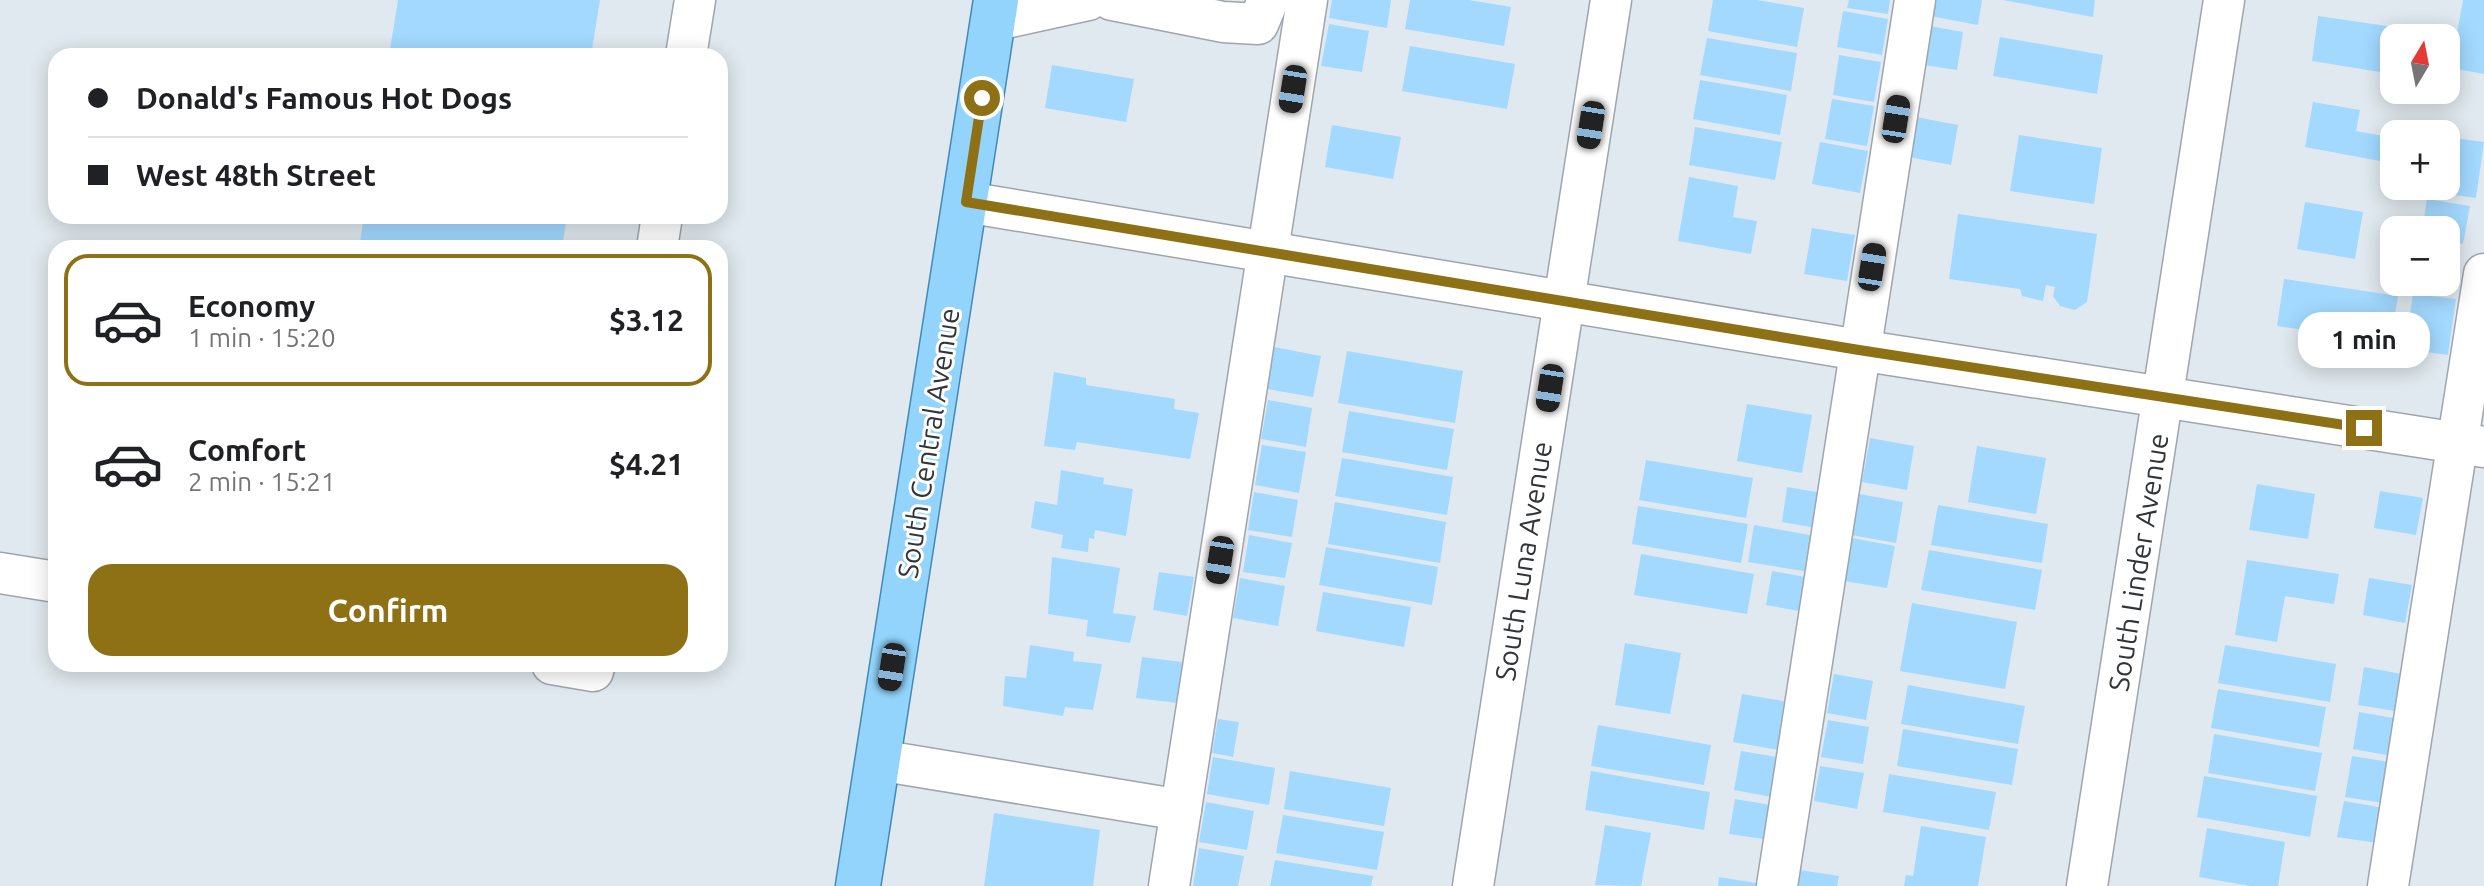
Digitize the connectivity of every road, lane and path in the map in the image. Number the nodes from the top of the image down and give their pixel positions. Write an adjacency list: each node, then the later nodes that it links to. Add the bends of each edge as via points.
1 (695, 0): 10 (street)
2 (1107, 0): 8 (street); 9 (street)
3 (1268, 0): 9 (street, via 1258,24)
4 (1307, 0): 12 (street)
5 (1611, 0): 14 (street, South Luna Avenue)
6 (1915, 0): 15 (street)
7 (2224, 0): 16 (street, South Linder Avenue)
8 (994, 11): 11 (main road, South Central Avenue)
9 (1225, 11)
10 (687, 48)
11 (966, 202): 12 (street); 20 (main road, South Central Avenue)
12 (1268, 251): 14 (street); 21 (street)
13 (2484, 274): 17 (street)
14 (1563, 301): 15 (street); 24 (street, South Luna Avenue)
15 (1859, 350): 16 (street); 25 (street)
16 (2163, 397): 17 (street); 26 (street, South Linder Avenue)
17 (2471, 445): 27 (street)
18 (0, 573): 19 (street)
19 (48, 581)
20 (878, 760): 21 (street); 22 (main road, South Central Avenue)
21 (1181, 810): 23 (street)
22 (858, 886)
23 (1169, 886)
24 (1473, 886)
25 (1777, 886)
26 (2087, 886)
27 (2388, 886)

